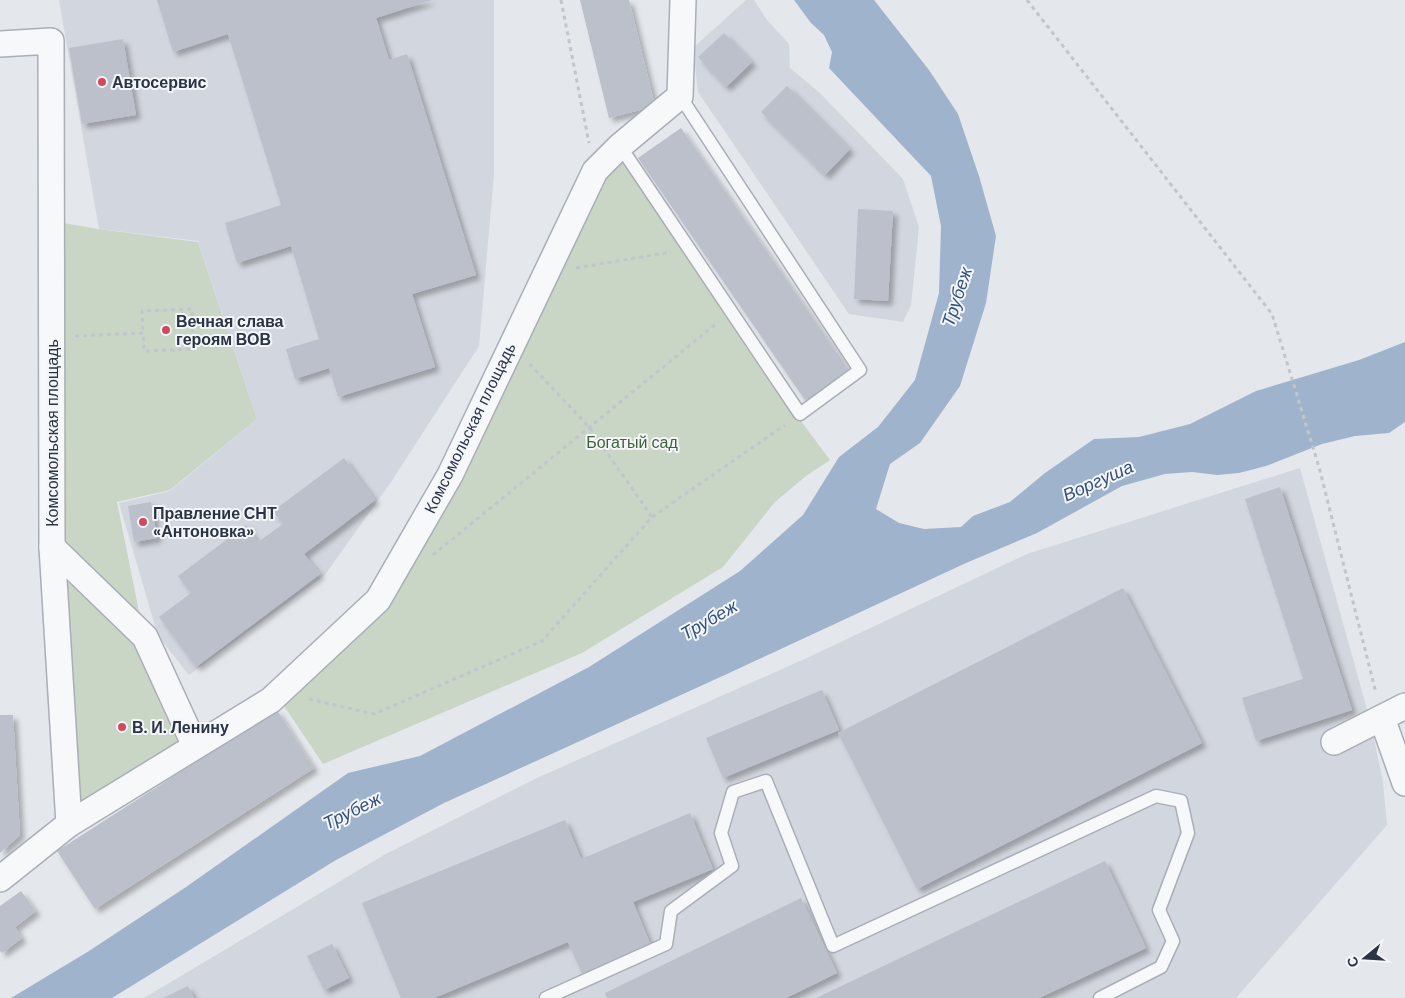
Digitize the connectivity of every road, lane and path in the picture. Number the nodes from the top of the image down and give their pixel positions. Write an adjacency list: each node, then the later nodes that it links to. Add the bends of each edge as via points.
1 (561, 0): 7 (path)
2 (683, 0): 5 (street)
3 (1027, 0): 21 (path, via 1272,314 1319,467)
4 (0, 44): 12 (street, Комсомольская площадь, via 51,41)
5 (680, 96): 6 (street, Комсомольская площадь); 14 (lane, via 860,370)
6 (620, 146): 7 (street, Комсомольская площадь); 8 (lane)
7 (595, 171): 9 (street, Комсомольская площадь)
8 (689, 249): 9 (path); 10 (lane)
9 (546, 273): 13 (street, Комсомольская площадь)
10 (731, 311): 14 (lane); 15 (path)
11 (143, 333): 11 (path, via 144,350 193,349 192,309 142,311); 12 (path)
12 (52, 336): 17 (street, Комсомольская площадь)
13 (512, 344): 15 (path); 19 (street, Комсомольская площадь, via 450,475 378,600)
14 (800, 414): 16 (path)
15 (589, 427): 16 (path); 18 (path)
16 (652, 517): 19 (path, via 542,641 374,714)
17 (52, 547): 23 (street, via 145,637); 25 (street, Комсомольская площадь)
18 (431, 556)
19 (280, 692): 23 (street, Комсомольская площадь)
20 (1405, 706): 21 (street)
21 (1382, 718): 22 (street); 24 (street)
22 (1334, 742)
23 (195, 746): 25 (street, Комсомольская площадь)
24 (1405, 783)
25 (68, 824): 26 (street, Комсомольская площадь)
26 (0, 879)
27 (546, 998): 28 (lane, via 666,944 671,911 732,866 721,833 733,792 766,781 833,946 1156,796 1181,801 1188,833 1159,910 1172,941 1162,967)
28 (1100, 998)

